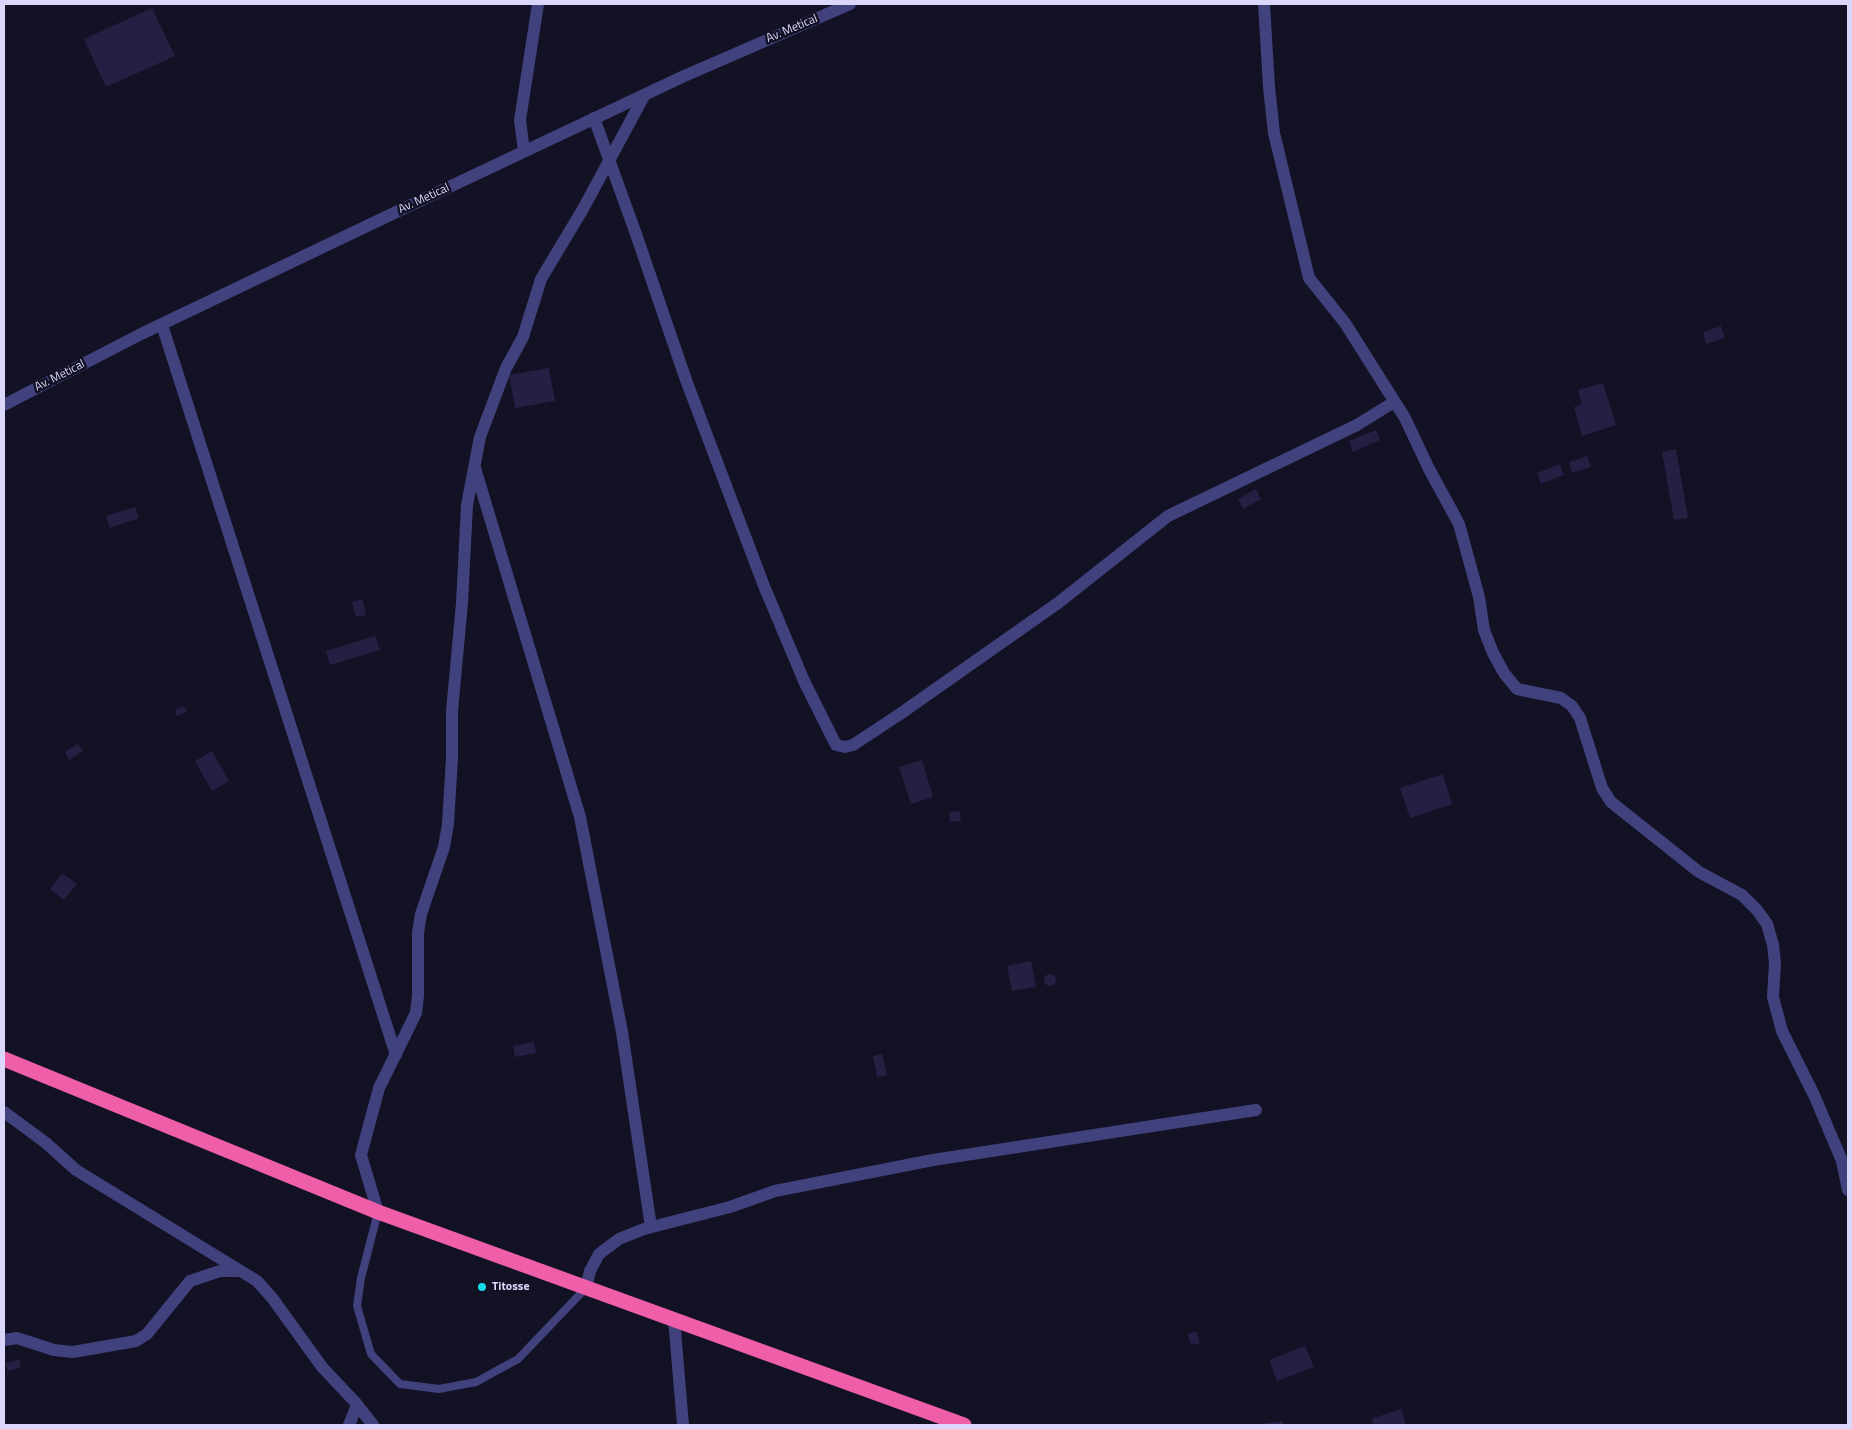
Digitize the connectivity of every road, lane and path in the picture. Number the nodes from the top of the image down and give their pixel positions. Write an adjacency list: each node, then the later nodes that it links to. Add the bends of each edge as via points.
1 (538, 4): 6 (street, via 520,120)
2 (850, 4): 4 (street, Av. Metical)
3 (1264, 4): 9 (street, via 1274,133 1309,278 1345,323)
4 (644, 96): 5 (street, Av. Metical); 7 (street)
5 (594, 118): 6 (street, Av. Metical); 7 (street)
6 (524, 152): 8 (street, Av. Metical)
7 (610, 161): 9 (street, via 686,380 764,586 804,681 836,744 845,747 916,704 1058,603 1168,516 1357,425); 11 (street, via 541,279 522,337 485,421)
8 (162, 325): 10 (street, Av. Metical); 12 (street)
9 (1394, 402): 16 (street, via 1459,524 1479,597 1484,630 1504,673 1517,689 1561,698 1572,706 1580,718 1602,788 1611,802 1699,872 1742,895 1767,924 1775,963 1773,997 1776,1012 1842,1161)
10 (4, 405)
11 (475, 466): 12 (street, via 467,505 452,711 448,824 421,914 416,1013); 18 (street, via 580,817 622,1032)
12 (396, 1055): 17 (street, via 379,1088 361,1155)
13 (4, 1060): 17 (highway)
14 (1256, 1110): 18 (street, via 934,1160 774,1191 730,1207)
15 (4, 1112): 19 (street, via 76,1170)
16 (1848, 1190)
17 (378, 1212): 20 (highway); 20 (lane, via 357,1306 371,1354 400,1384 439,1389 476,1382 518,1359)
18 (651, 1227): 20 (street, via 608,1246 599,1254)
19 (242, 1272): 22 (street, via 220,1271 190,1281 148,1334 136,1341 74,1352 54,1350 17,1338); 23 (street, via 273,1299 322,1367)
20 (586, 1288): 21 (highway)
21 (674, 1319): 26 (street); 27 (highway)
22 (4, 1340)
23 (357, 1405): 24 (street); 25 (street)
24 (349, 1425)
25 (373, 1425)
26 (683, 1425)
27 (964, 1425)

